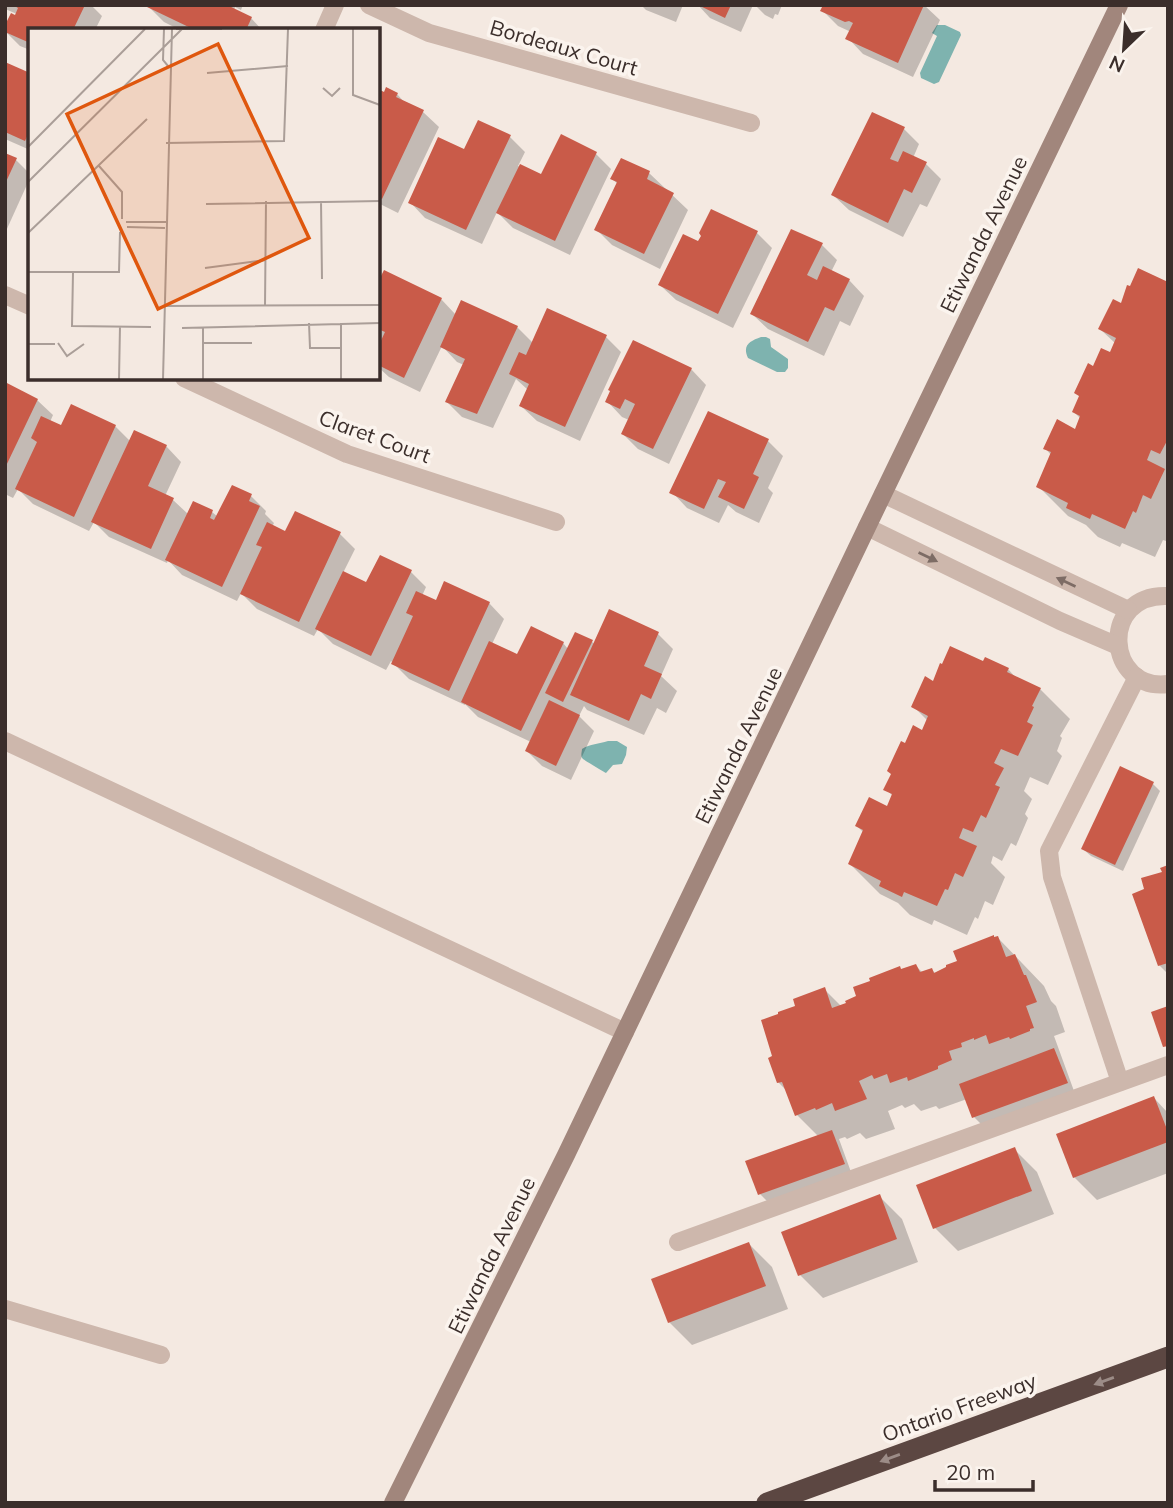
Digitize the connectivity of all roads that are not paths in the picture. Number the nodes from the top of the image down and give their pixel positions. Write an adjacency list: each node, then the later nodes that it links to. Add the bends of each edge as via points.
1 (335, 5): 4 (street)
2 (369, 5): 5 (street, Bordeaux Court, via 429,33)
3 (1119, 5): 9 (main road, Etiwanda Avenue)
4 (325, 28)
5 (751, 123)
6 (5, 295): 7 (street)
7 (28, 305)
8 (188, 380): 10 (street, Claret Court, via 347,454)
9 (883, 494): 11 (main road, Etiwanda Avenue); 13 (street, one-way to 9)
10 (556, 522)
11 (867, 527): 14 (street, one-way to 14); 18 (main road, Etiwanda Avenue)
12 (1168, 596): 13 (street, via 1155,595)
13 (1128, 610): 14 (street, via 1121,621)
14 (1118, 646): 15 (street)
15 (1137, 677): 16 (street); 20 (street, via 1049,851 1052,877)
16 (1168, 684)
17 (5, 741): 18 (street)
18 (625, 1032): 25 (main road, Etiwanda Avenue)
19 (1168, 1065): 20 (street)
20 (1120, 1082): 21 (street)
21 (678, 1242)
22 (5, 1309): 23 (street)
23 (161, 1354)
24 (1168, 1357): 26 (highway, Ontario Freeway, one-way to 26)
25 (393, 1503)
26 (767, 1503)

